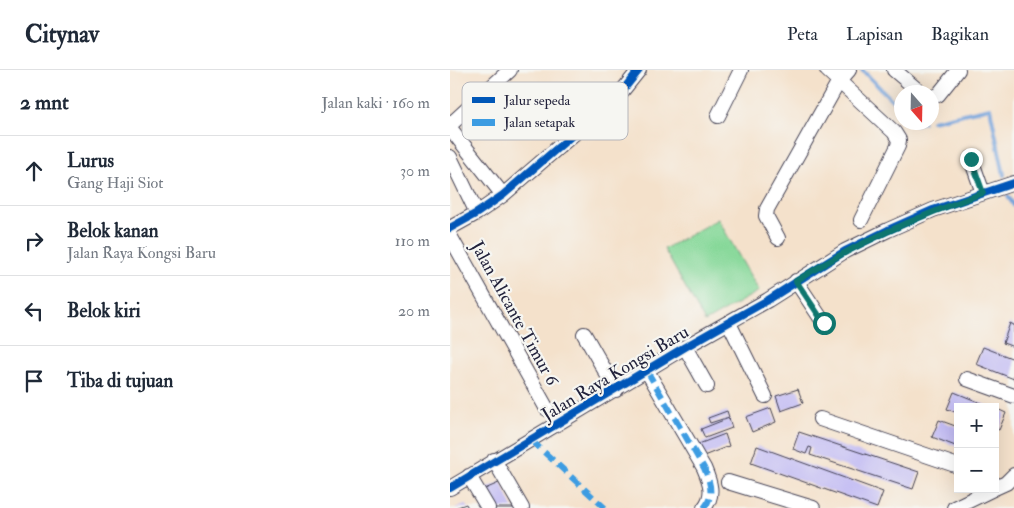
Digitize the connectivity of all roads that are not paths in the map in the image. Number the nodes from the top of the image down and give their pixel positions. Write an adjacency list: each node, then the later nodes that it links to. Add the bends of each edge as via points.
1 (510, 70): 8 (street)
2 (639, 70): 9 (street)
3 (741, 70): 13 (street)
4 (827, 70): 7 (street)
5 (894, 70): 10 (street)
6 (958, 70): 11 (street)
7 (844, 76): 22 (street, via 899,140); 25 (street, via 767,209 766,216)
8 (497, 82)
9 (628, 83)
10 (912, 85)
11 (939, 94)
12 (462, 115): 14 (street)
13 (718, 116)
14 (450, 126): 20 (street)
15 (566, 140): 20 (street)
16 (450, 157): 21 (street)
17 (971, 159): 19 (street)
18 (1014, 183): 19 (street, Jalan Raya Kongsi Baru)
19 (983, 193): 26 (street, Jalan Raya Kongsi Baru, via 888,230)
20 (503, 195): 21 (street)
21 (477, 213): 23 (street)
22 (862, 219)
23 (450, 228)
24 (450, 236): 37 (street, Jalan Alicante Timur 6)
25 (778, 238)
26 (796, 281): 27 (street, Jalan Raya Kongsi Baru); 28 (street)
27 (729, 323): 30 (street, Jalan Raya Kongsi Baru); 35 (street)
28 (824, 323)
29 (584, 334): 34 (street)
30 (685, 347): 31 (street, Jalan Raya Kongsi Baru); 33 (street)
31 (646, 371): 34 (street, Jalan Raya Kongsi Baru); 47 (street, via 704,468 711,490)
32 (967, 379): 36 (street)
33 (708, 386)
34 (616, 390): 39 (street, Jalan Raya Kongsi Baru)
35 (765, 396)
36 (1014, 396)
37 (547, 409)
38 (820, 419): 40 (street)
39 (494, 460): 41 (street, Jalan Raya Kongsi Baru); 46 (street)
40 (954, 465)
41 (469, 476): 44 (street, Jalan Raya Kongsi Baru); 45 (street)
42 (728, 482): 48 (street)
43 (1001, 483): 49 (street)
44 (450, 488)
45 (488, 508)
46 (522, 508)
47 (704, 508)
48 (813, 508)
49 (954, 508)

